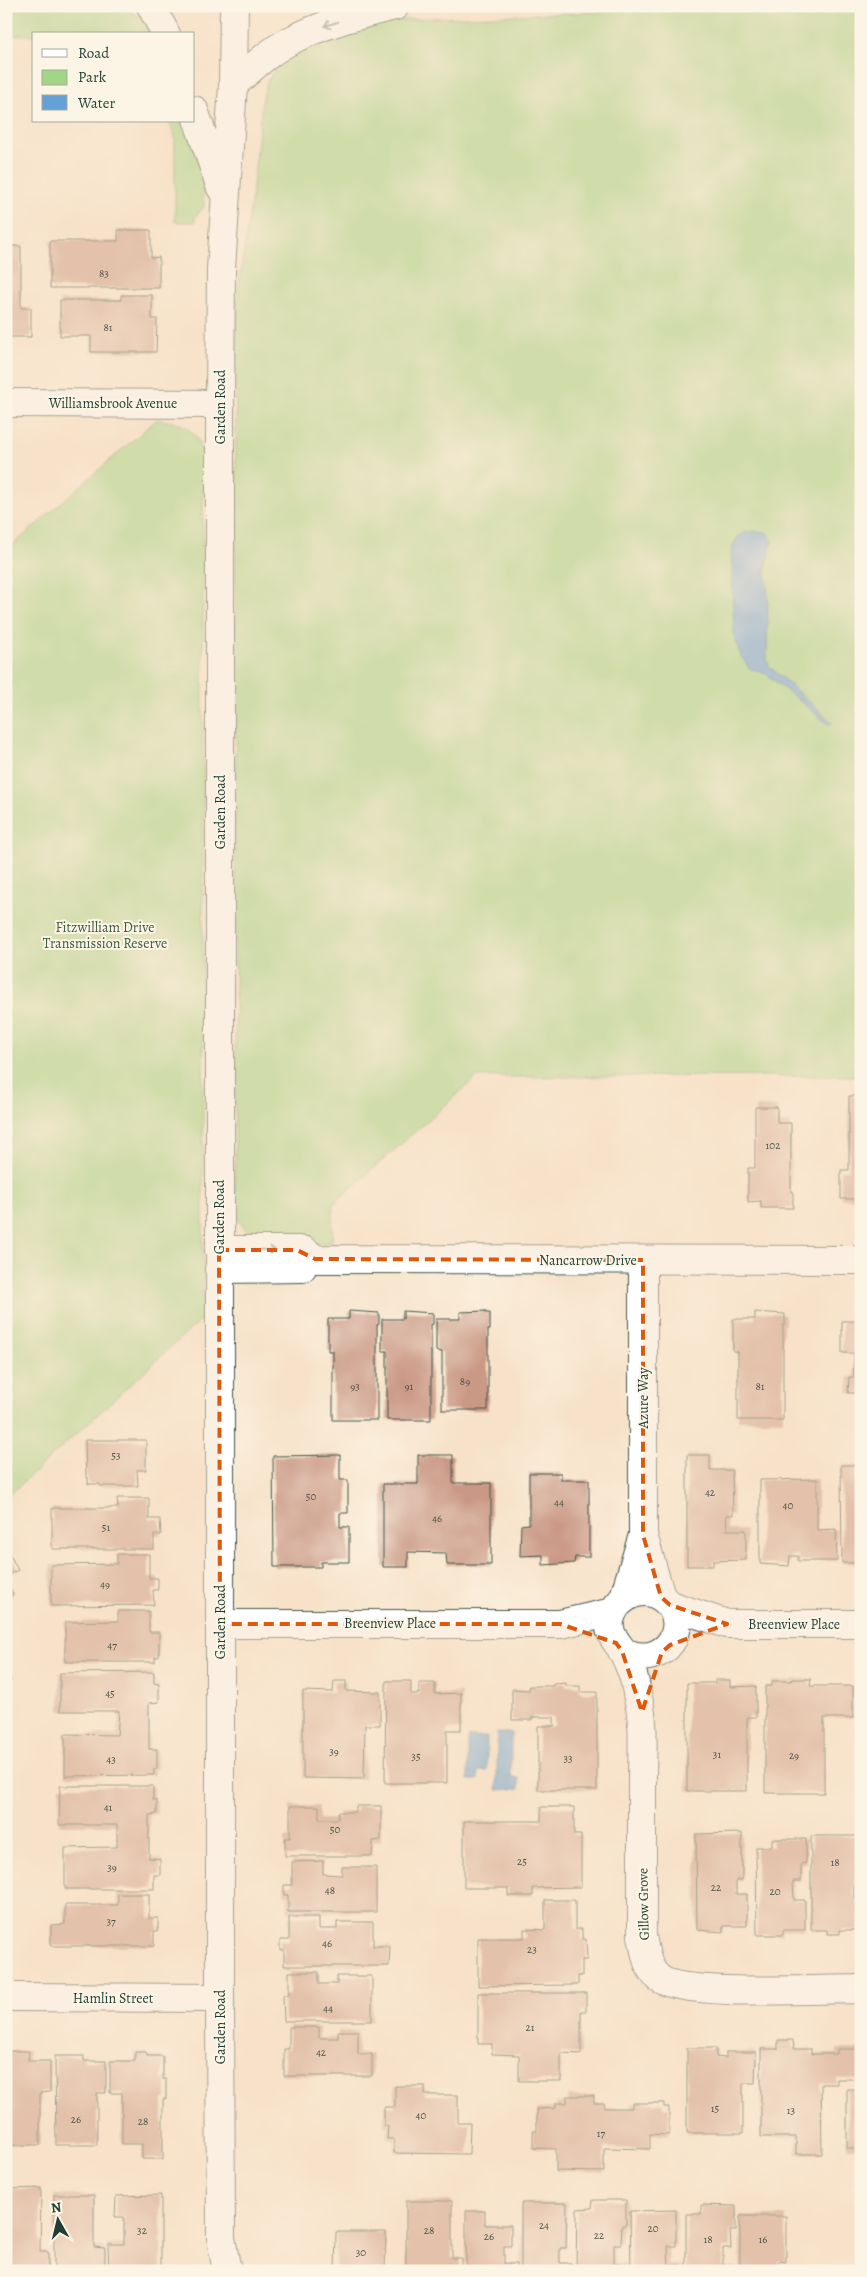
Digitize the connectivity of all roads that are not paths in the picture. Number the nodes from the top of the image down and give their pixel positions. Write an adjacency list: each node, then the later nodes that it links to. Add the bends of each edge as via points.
1 (151, 6): 4 (street)
2 (234, 6): 5 (street, Garden Road)
3 (395, 6): 5 (street, one-way to 5, via 318,28 287,42)
4 (165, 32)
5 (232, 85): 7 (street, Garden Road)
6 (195, 113): 7 (street, Garden Road)
7 (224, 196): 9 (street, Garden Road)
8 (6, 403): 9 (street, Williamsbrook Avenue)
9 (220, 404): 10 (street, Garden Road)
10 (219, 1260): 11 (street, Nancarrow Drive, via 297,1250 315,1259); 16 (street, Garden Road)
11 (643, 1260): 12 (street, Nancarrow Drive); 13 (street, Azure Way)
12 (861, 1260)
13 (643, 1535): 14 (street, Azure Way); 15 (street, Azure Way)
14 (665, 1601): 15 (street, via 650,1593 639,1592 628,1595); 18 (street, Breenview Place); 21 (street, via 675,1615 676,1625 675,1636)
15 (618, 1606): 17 (street, Breenview Place); 20 (street, via 610,1623 611,1633)
16 (220, 1624): 17 (street, Breenview Place); 25 (street, Garden Road)
17 (560, 1624): 20 (street, Breenview Place)
18 (727, 1624): 19 (street, Breenview Place); 21 (street, Breenview Place)
19 (861, 1624)
20 (619, 1647): 21 (street, via 642,1658 653,1657); 22 (street, Gillow Grove, via 632,1674)
21 (666, 1648): 22 (street, Gillow Grove, via 651,1680)
22 (642, 1712): 23 (street, Gillow Grove, via 642,1936 646,1960 659,1978 679,1986 706,1989)
23 (861, 1989)
24 (6, 1997): 25 (street, Hamlin Street)
25 (220, 1998): 26 (street, Garden Road)
26 (221, 2238): 27 (street, Garden Road); 28 (street, Garden Road)
27 (212, 2271)
28 (226, 2271)

